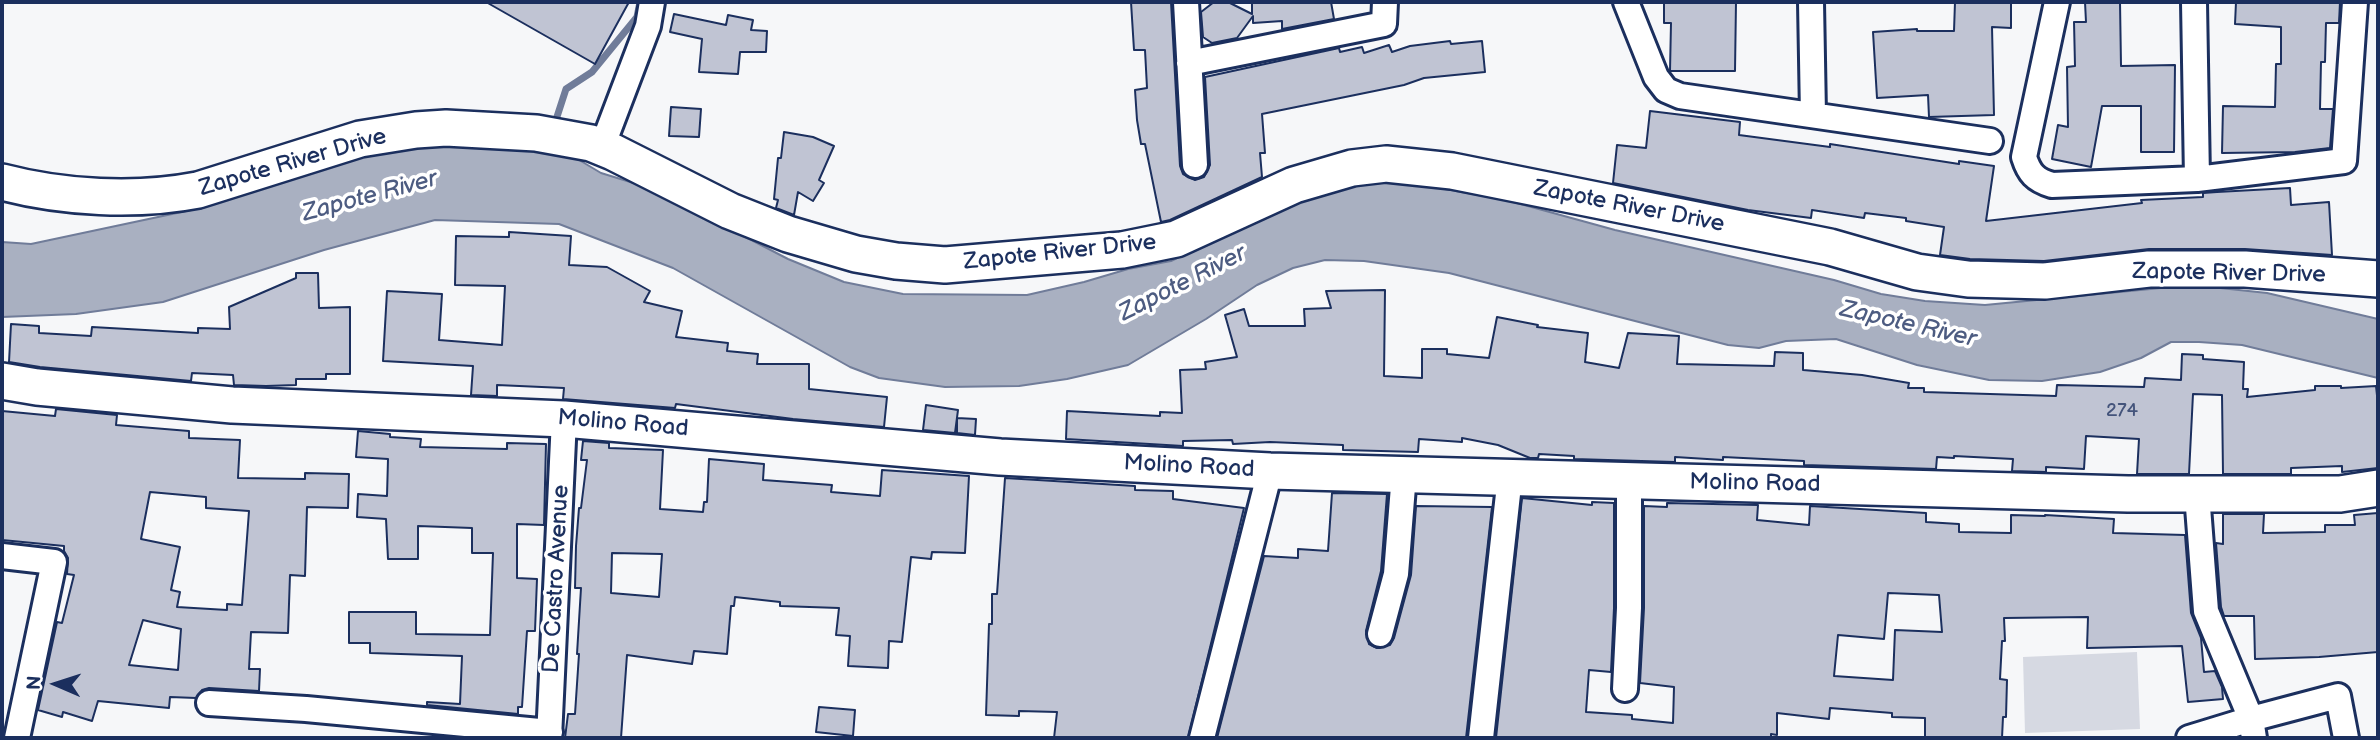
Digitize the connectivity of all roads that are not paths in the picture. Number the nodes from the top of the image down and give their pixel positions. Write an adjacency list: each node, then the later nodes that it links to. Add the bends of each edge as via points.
1 (652, 2): 12 (street, via 648,26)
2 (1186, 2): 9 (street)
3 (1626, 2): 10 (street, via 1665,90)
4 (1811, 2): 10 (street)
5 (2057, 2): 14 (street, via 2024,157 2028,169 2052,185)
6 (2194, 2): 14 (street)
7 (2355, 2): 14 (street, via 2344,161)
8 (1385, 13): 9 (street)
9 (1189, 63): 13 (street)
10 (1813, 115): 11 (street)
11 (1990, 141)
12 (596, 145): 15 (main road, Zapote River Drive, via 536,133 446,128 360,139 218,185 172,195 106,196); 16 (main road, Zapote River Drive, via 730,211 788,234 856,254 933,264 1042,258 1166,242 1294,185 1352,168 1386,164 1452,171 1830,247 1917,272 1968,279 2045,281 2149,269 2245,269)
13 (1195, 165)
14 (2197, 179)
15 (2, 182)
16 (2378, 279)
17 (2, 381): 18 (main road, Molino Road, via 232,405)
18 (564, 419): 19 (main road, Molino Road, via 1000,457); 30 (street, De Castro Avenue)
19 (1270, 471): 20 (main road, Molino Road); 32 (street)
20 (1404, 474): 21 (main road, Molino Road); 26 (street, via 1396,574)
21 (1510, 476): 22 (main road, Molino Road); 33 (street)
22 (1629, 481): 24 (main road, Molino Road); 27 (street)
23 (2378, 488): 24 (main road, Molino Road, via 2340,494)
24 (2197, 494): 29 (street, via 2206,611)
25 (2, 556): 31 (street, via 54,562)
26 (1380, 634)
27 (1625, 689)
28 (209, 703): 30 (street)
29 (2253, 729): 34 (street); 35 (street, via 2338,696)
30 (549, 735)
31 (17, 738)
32 (1202, 738)
33 (1481, 738)
34 (2189, 738)
35 (2346, 738)

